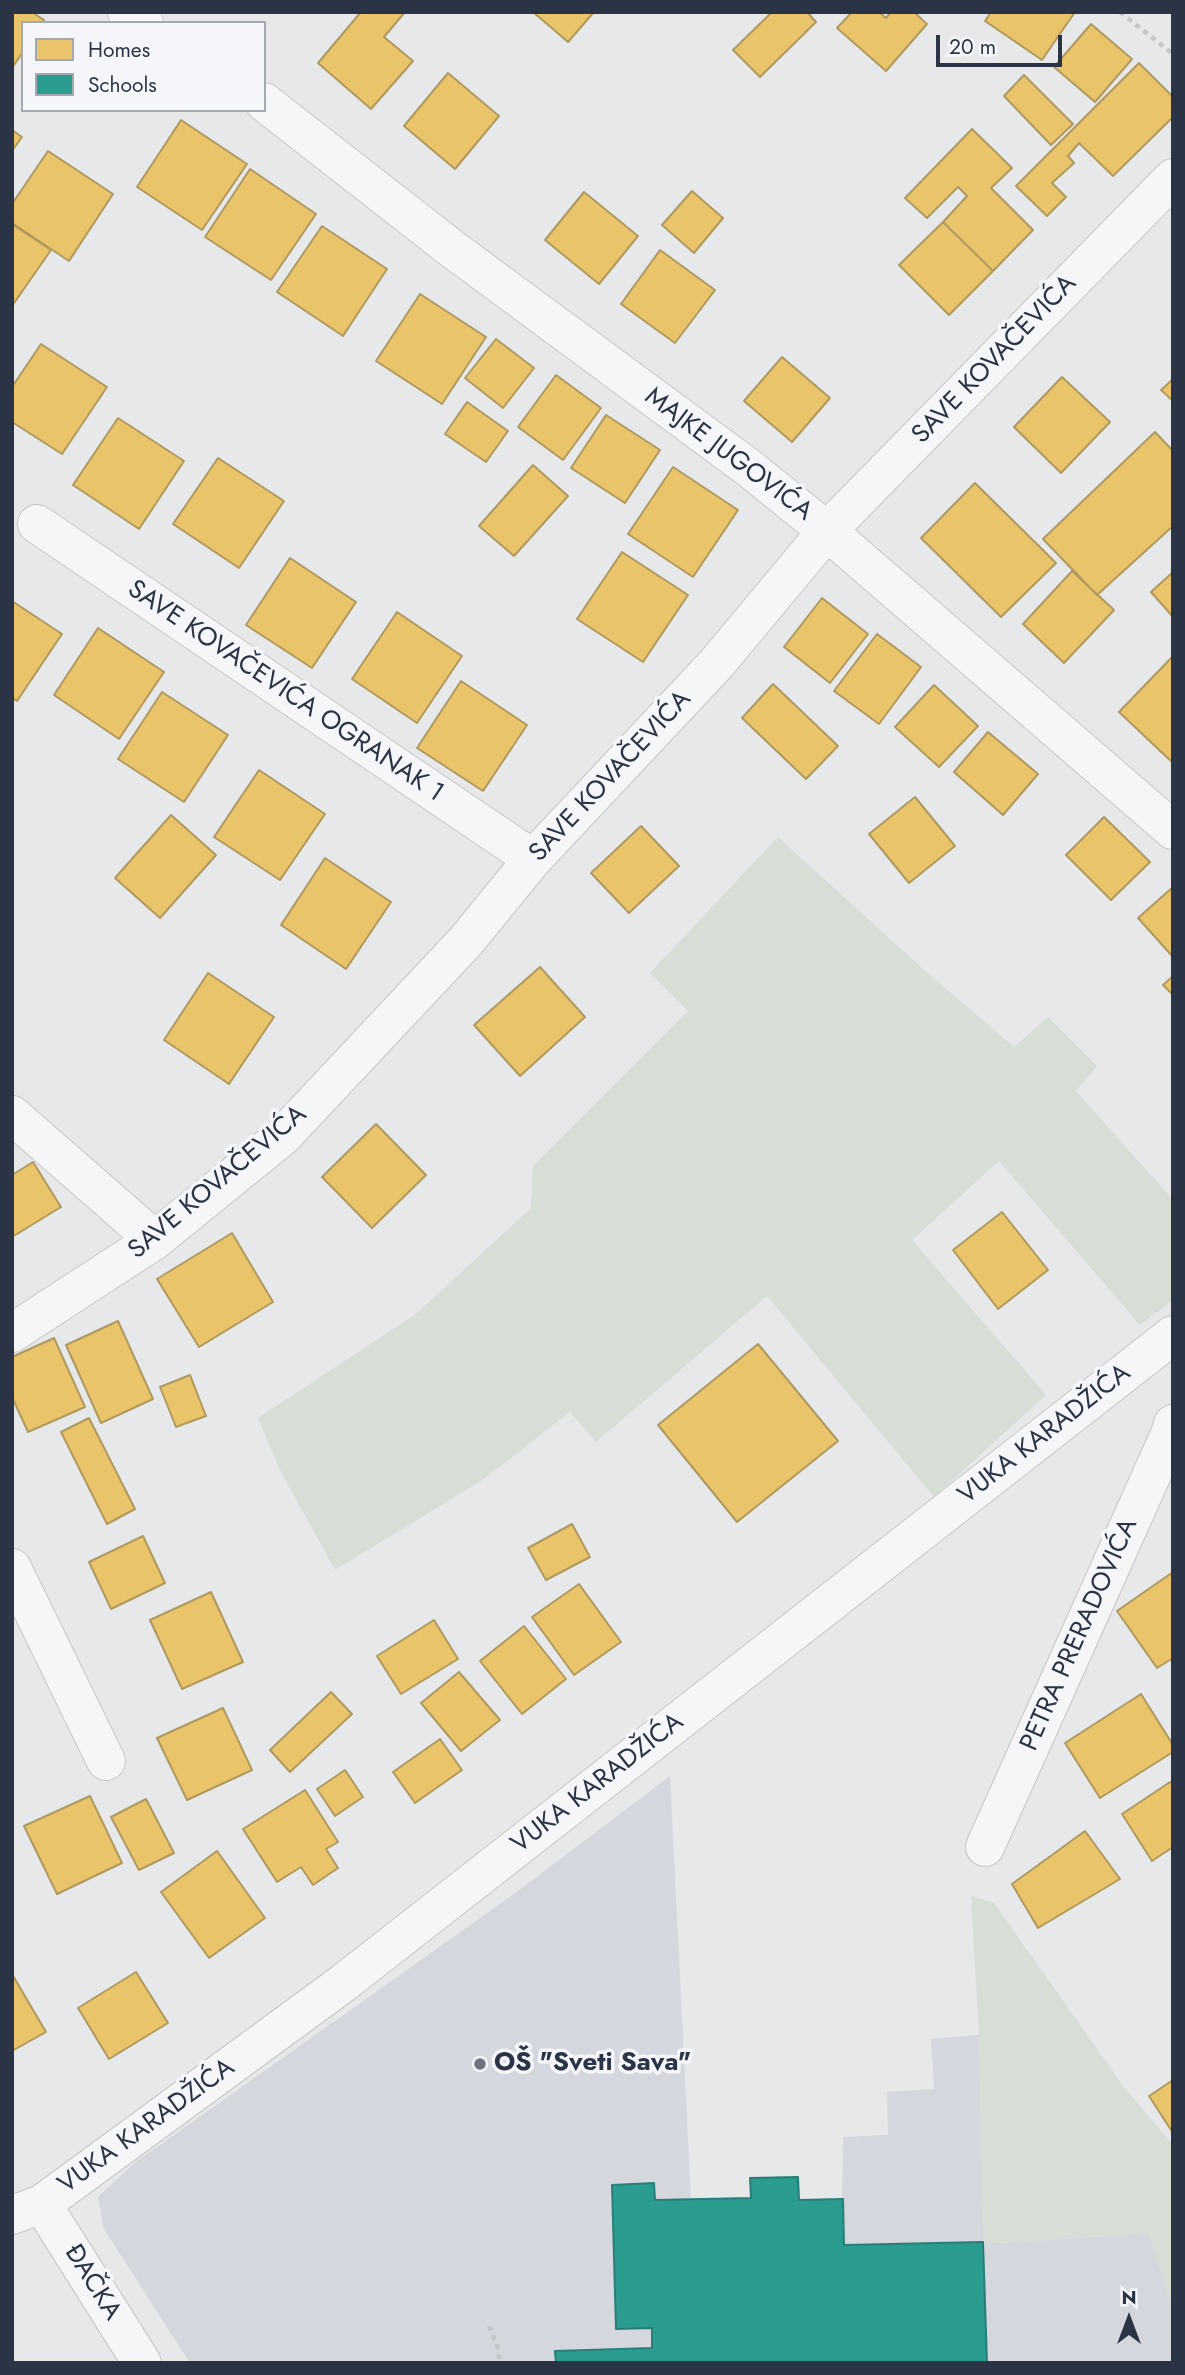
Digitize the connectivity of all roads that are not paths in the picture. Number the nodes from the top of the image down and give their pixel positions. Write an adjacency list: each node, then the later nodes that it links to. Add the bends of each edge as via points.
1 (266, 104): 4 (street, MAJKE JUGOVIĆA)
2 (1173, 177): 4 (street, SAVE KOVAČEVIĆA)
3 (37, 524): 6 (street, SAVE KOVAČEVIĆA OGRANAK 1)
4 (827, 531): 5 (street, MAJKE JUGOVIĆA); 6 (street, SAVE KOVAČEVIĆA, via 717,663)
5 (1173, 830)
6 (533, 859): 8 (street, SAVE KOVAČEVIĆA, via 466,941 283,1136)
7 (12, 1115): 8 (street)
8 (155, 1240): 9 (street, SAVE KOVAČEVIĆA)
9 (12, 1333)
10 (1173, 1335): 15 (street, VUKA KARADŽIĆA, via 342,1984)
11 (1173, 1424): 14 (street, PETRA PRERADOVIĆA)
12 (12, 1568): 13 (street)
13 (106, 1761)
14 (985, 1847)
15 (27, 2209): 16 (street, ĐAČKA)
16 (142, 2363)

